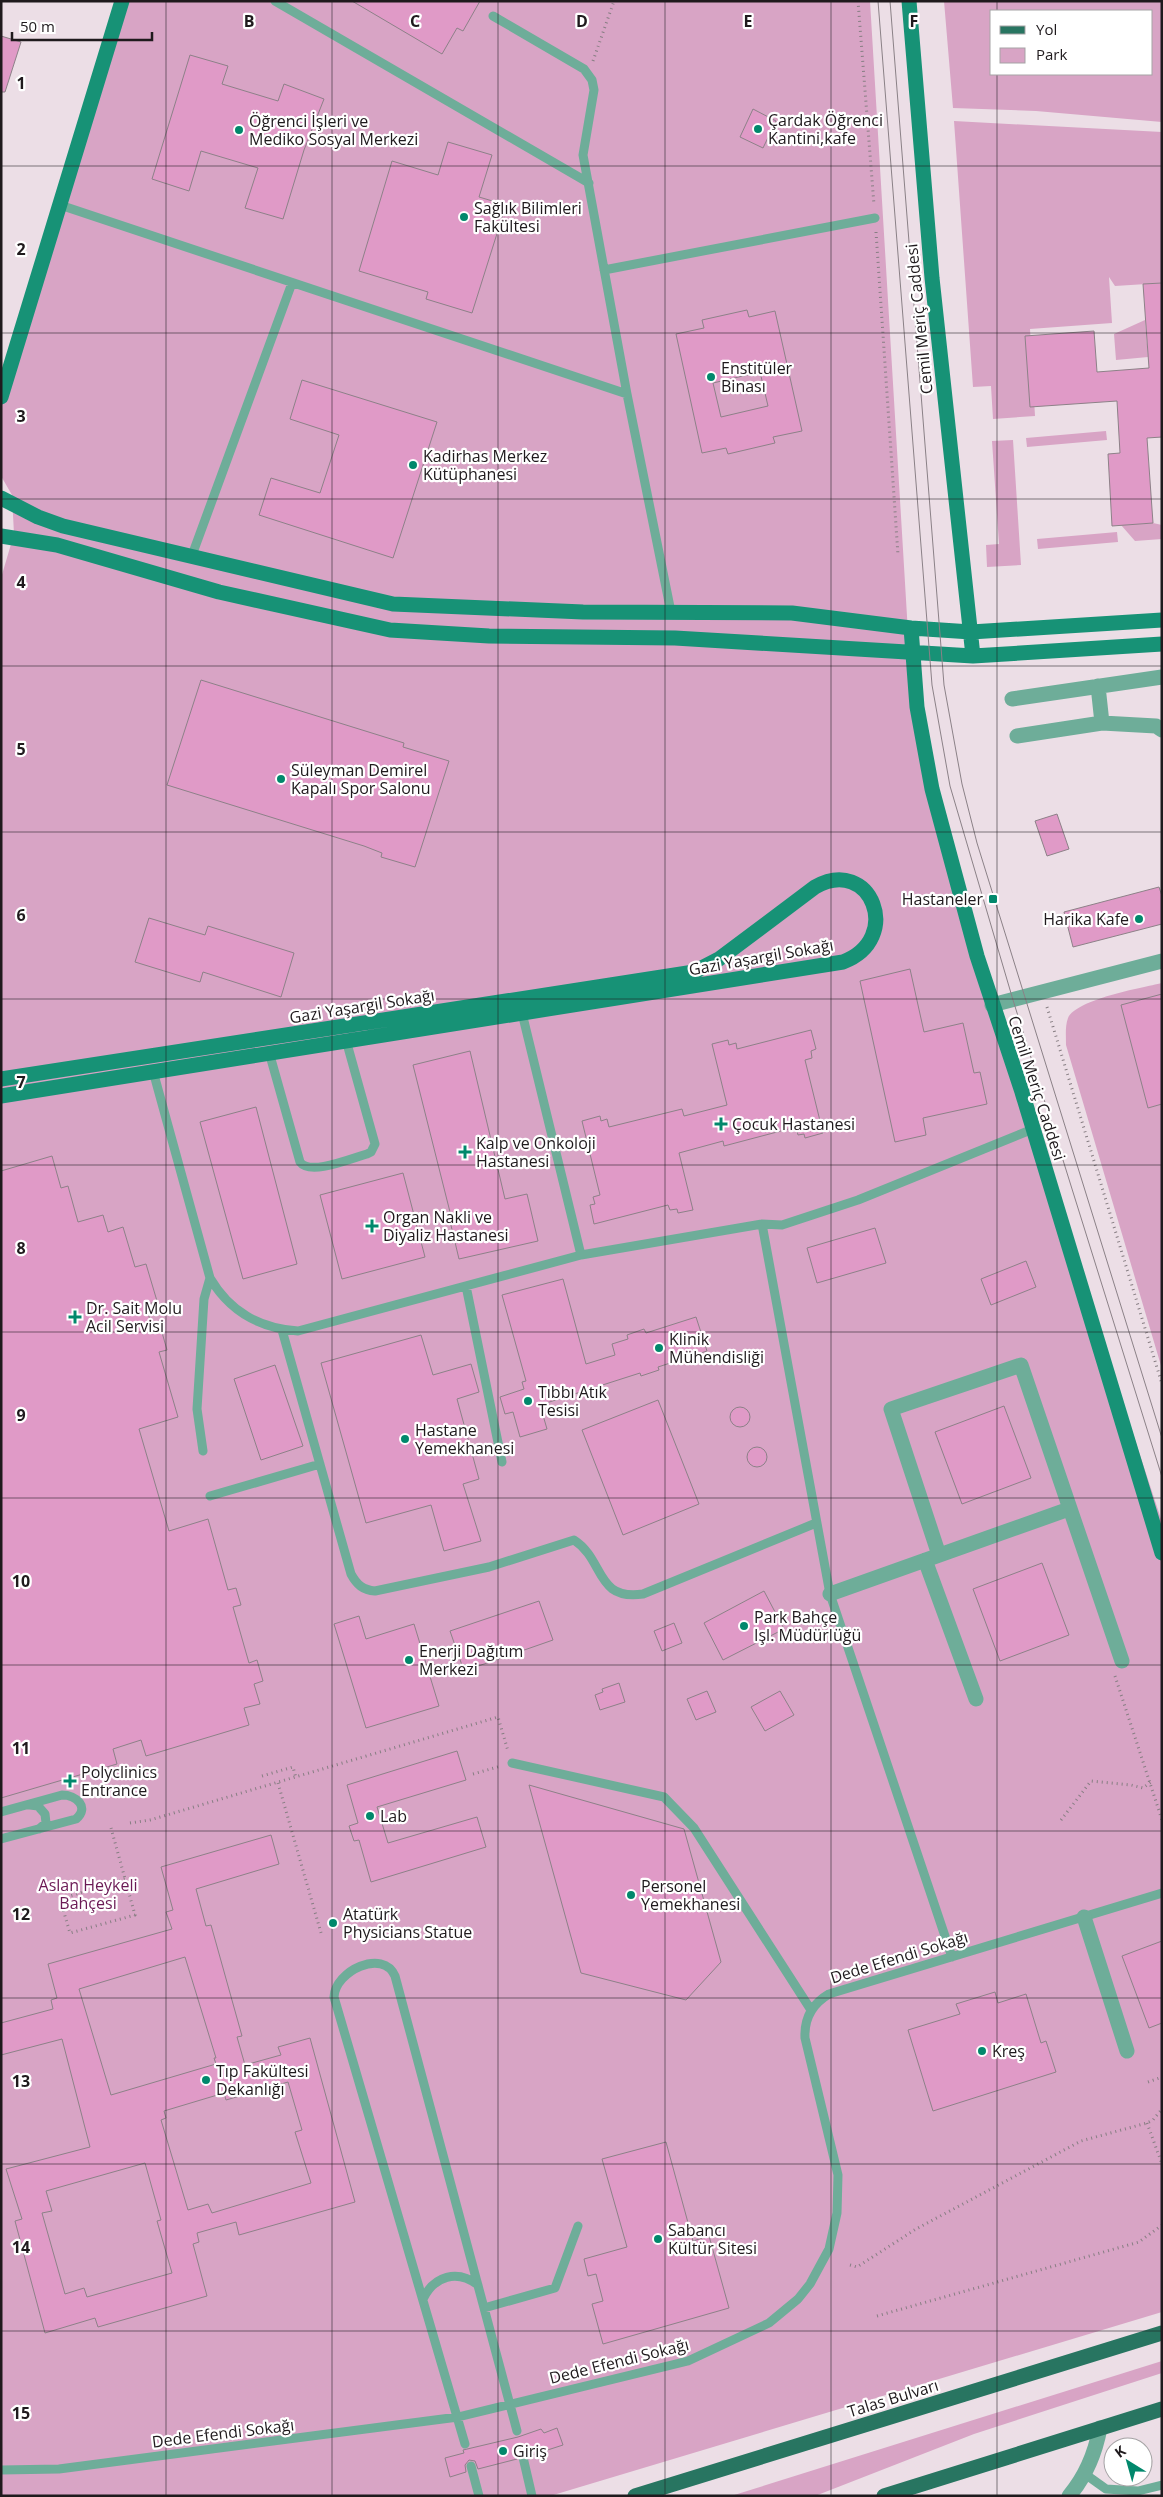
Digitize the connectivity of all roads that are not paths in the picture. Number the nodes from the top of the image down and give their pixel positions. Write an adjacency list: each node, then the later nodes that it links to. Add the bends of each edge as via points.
1 (122, 1): 6 (street)
2 (275, 1): 5 (lane)
3 (909, 1): 18 (street, Cemil Meriç Caddesi, via 932,278)
4 (493, 16): 5 (lane, via 589,74 594,90 583,155)
5 (588, 183): 8 (lane)
6 (60, 205): 9 (lane); 11 (street)
7 (875, 218): 8 (lane)
8 (604, 270): 10 (lane)
9 (292, 283): 10 (lane); 14 (lane)
10 (627, 394): 15 (lane)
11 (1, 397)
12 (1, 498): 14 (street, via 50,522)
13 (1, 536): 20 (street, via 57,545 218,592 390,630 489,636 675,638)
14 (191, 558): 15 (street, via 394,604 490,610)
15 (671, 612): 17 (street, via 792,613)
16 (1162, 620): 18 (street)
17 (911, 628): 18 (street); 20 (street, Cemil Meriç Caddesi)
18 (971, 632): 21 (street, Cemil Meriç Caddesi)
19 (1162, 644): 21 (street)
20 (913, 654): 21 (street); 29 (street, Cemil Meriç Caddesi, via 917,707 932,789)
21 (973, 656)
22 (1162, 677): 23 (street)
23 (1098, 686): 24 (street); 25 (street)
24 (1012, 698)
25 (1102, 723): 26 (street, via 1156,726); 27 (street)
26 (1162, 730)
27 (1017, 736)
28 (1162, 961): 29 (street)
29 (992, 1005): 36 (street, Cemil Meriç Caddesi)
30 (522, 1013): 31 (street, Gazi Yaşargil Sokağı); 34 (street, Gazi Yaşargil Sokağı, via 843,962 859,954 870,940 876,924 876,910 858,885 834,880 816,887 719,959 694,972); 38 (lane)
31 (346, 1040): 32 (street, Gazi Yaşargil Sokağı); 32 (lane, via 375,1144 367,1154 316,1168 306,1168 300,1162)
32 (269, 1052): 33 (street, Gazi Yaşargil Sokağı)
33 (153, 1071): 35 (street, Gazi Yaşargil Sokağı); 39 (lane)
34 (1, 1079)
35 (1, 1096)
36 (1033, 1129): 37 (lane, via 858,1200 782,1225); 48 (street, Cemil Meriç Caddesi)
37 (762, 1224): 38 (lane); 47 (lane)
38 (581, 1255): 40 (lane)
39 (210, 1278): 41 (lane, via 238,1312); 42 (lane, via 204,1299 197,1409)
40 (466, 1286): 41 (lane, via 298,1331); 43 (lane)
41 (282, 1330): 44 (lane)
42 (203, 1451)
43 (502, 1462)
44 (320, 1464): 45 (lane); 47 (lane, via 351,1574 361,1587 375,1591 489,1567 574,1540 590,1554 608,1586 624,1595 643,1594)
45 (210, 1496)
46 (1069, 1508): 49 (street); 49 (street, via 1021,1365 891,1409); 51 (street)
47 (816, 1523): 50 (lane)
48 (1162, 1553)
49 (932, 1557): 50 (street); 52 (street)
50 (830, 1594): 60 (lane)
51 (1118, 1667)
52 (976, 1700)
53 (512, 1763): 61 (lane, via 664,1797 704,1843)
54 (27, 1805): 55 (lane); 56 (lane, via 38,1806 45,1814 46,1823); 56 (lane, via 62,1795 71,1795 81,1804 81,1814 76,1819)
55 (1, 1812)
56 (39, 1829): 57 (lane)
57 (1, 1839)
58 (1162, 1893): 59 (lane, Dede Efendi Sokağı)
59 (1084, 1917): 60 (lane, Dede Efendi Sokağı); 62 (street)
60 (952, 1957): 61 (lane, Dede Efendi Sokağı, via 829,1994)
61 (811, 2010): 68 (lane, Dede Efendi Sokağı, via 805,2038 838,2175 838,2194 829,2249 804,2292 769,2323 688,2361)
62 (1127, 2051)
63 (578, 2226): 66 (lane, via 554,2288)
64 (478, 2285): 65 (lane, via 463,2277 446,2277 432,2285); 65 (lane, via 396,1976 384,1964 366,1965 341,1978 334,1997); 66 (lane)
65 (423, 2299): 70 (lane)
66 (484, 2308): 68 (lane)
67 (1162, 2333): 81 (main road, Talas Bulvarı)
68 (510, 2403): 70 (lane, Dede Efendi Sokağı); 72 (lane)
69 (1162, 2409): 71 (main road)
70 (458, 2418): 73 (lane); 76 (lane, Dede Efendi Sokağı, via 59,2469)
71 (1100, 2428): 77 (street); 82 (main road)
72 (517, 2431)
73 (465, 2444)
74 (522, 2452): 80 (lane)
75 (471, 2466): 79 (lane)
76 (1, 2470)
77 (1085, 2474): 78 (lane, via 1106,2489 1138,2492); 83 (street)
78 (1162, 2485)
79 (479, 2496)
80 (532, 2496)
81 (635, 2496)
82 (884, 2496)
83 (1069, 2496)

